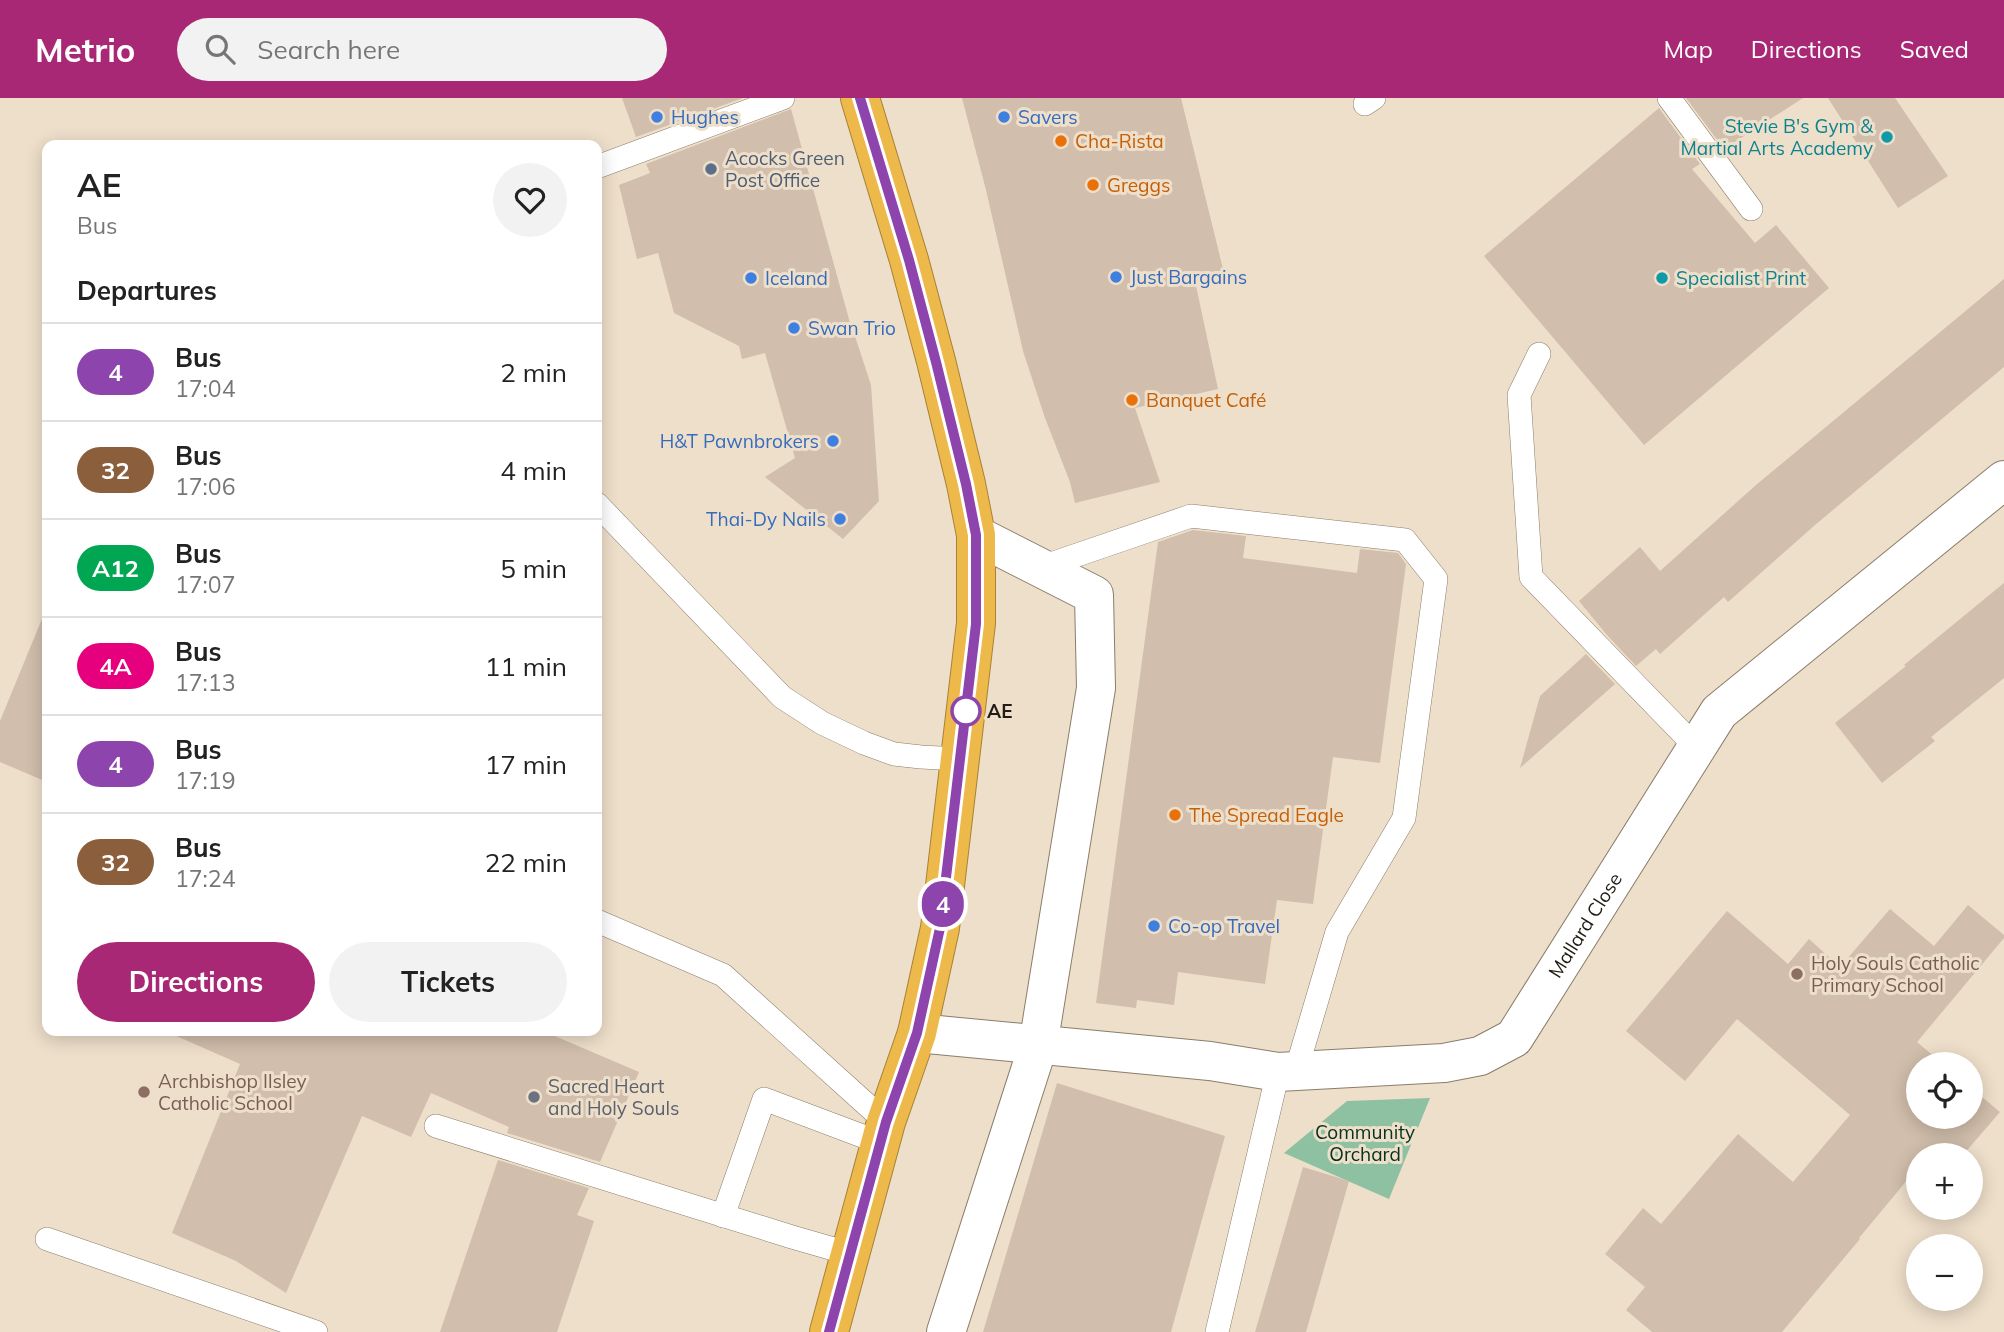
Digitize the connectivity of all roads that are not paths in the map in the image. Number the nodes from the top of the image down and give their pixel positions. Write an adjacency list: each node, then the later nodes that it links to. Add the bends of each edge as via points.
1 (783, 98): 4 (lane)
2 (860, 98): 9 (highway, via 909,260)
3 (1669, 98): 5 (lane)
4 (602, 165)
5 (1751, 209)
6 (1539, 354): 11 (lane, via 1519,395 1531,577)
7 (2004, 480): 11 (street, Mallard Close, via 1719,712)
8 (602, 509): 12 (lane, via 782,697 822,723 894,754)
9 (976, 535): 10 (street); 12 (highway, via 976,624)
10 (1042, 567): 15 (street, via 1094,595 1096,688); 16 (lane, via 1191,516 1405,540 1436,579 1404,818 1337,932)
11 (1697, 748): 16 (street, Mallard Close, via 1514,1038 1480,1056 1444,1063)
12 (960, 759): 14 (highway, via 940,928)
13 (602, 923): 18 (lane, via 723,975)
14 (917, 1033): 15 (street, Mallard Close); 18 (highway)
15 (1038, 1046): 16 (street, Mallard Close); 24 (street)
16 (1287, 1071): 25 (lane)
17 (436, 1126): 19 (lane)
18 (884, 1133): 19 (lane, via 764,1099); 21 (highway)
19 (723, 1216): 21 (lane)
20 (47, 1239): 22 (lane)
21 (851, 1254): 23 (highway)
22 (316, 1332)
23 (830, 1332)
24 (946, 1332)
25 (1217, 1332)

